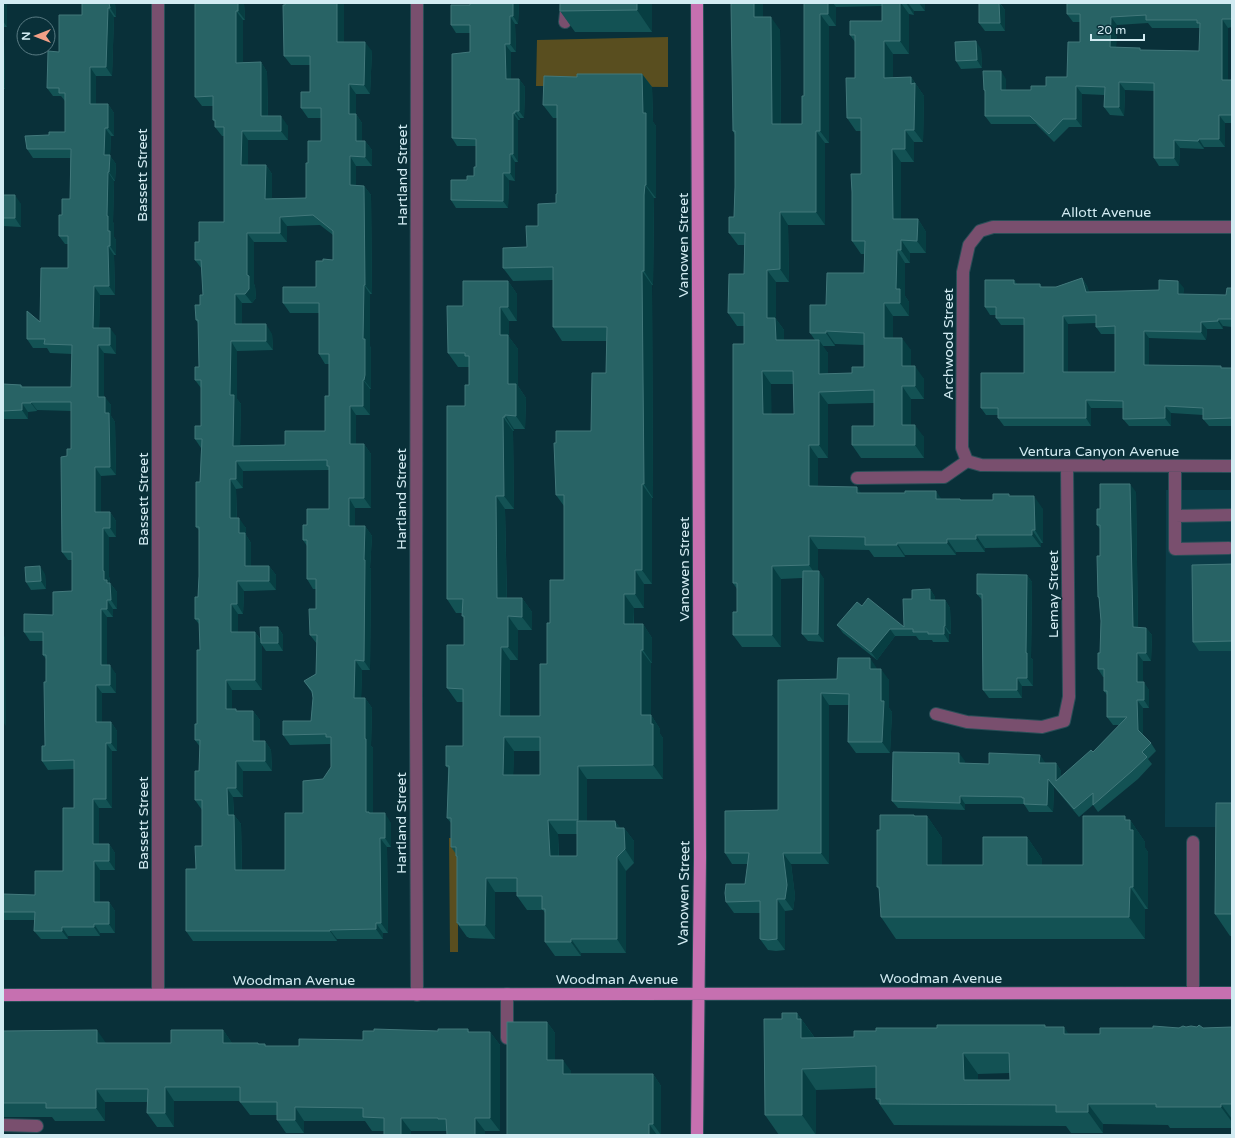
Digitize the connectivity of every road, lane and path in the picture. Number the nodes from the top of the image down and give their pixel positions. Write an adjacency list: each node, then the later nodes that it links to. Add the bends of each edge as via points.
1 (158, 3): 21 (street, Bassett Street)
2 (417, 3): 24 (street, Hartland Street)
3 (567, 3): 5 (street)
4 (697, 3): 18 (main road, Vanowen Street, via 700,833)
5 (565, 22)
6 (1232, 228): 7 (street, Allott Avenue, via 992,227)
7 (980, 231): 8 (street, Archwood Street, via 969,245 963,272 962,448)
8 (968, 461): 9 (street, Ventura Canyon Avenue, via 981,465); 12 (street, via 944,476)
9 (1067, 466): 10 (street, Ventura Canyon Avenue); 16 (street, Lemay Street, via 1069,698 1064,721 1042,728 968,722)
10 (1174, 466): 11 (street, Ventura Canyon Avenue); 14 (street)
11 (1232, 466)
12 (857, 478)
13 (1232, 515): 14 (street)
14 (1175, 516): 15 (street, via 1175,549)
15 (1229, 548)
16 (936, 714)
17 (1193, 842): 19 (street)
18 (698, 993): 19 (main road, Woodman Avenue); 22 (main road, Woodman Avenue); 28 (main road, Vanowen Street)
19 (1194, 993): 20 (main road, Woodman Avenue)
20 (1232, 993)
21 (158, 994): 23 (main road, Woodman Avenue); 24 (main road, Woodman Avenue)
22 (507, 994): 24 (main road, Woodman Avenue); 25 (street)
23 (3, 995)
24 (417, 995)
25 (507, 1049)
26 (3, 1126): 27 (street)
27 (37, 1126)
28 (697, 1135)

